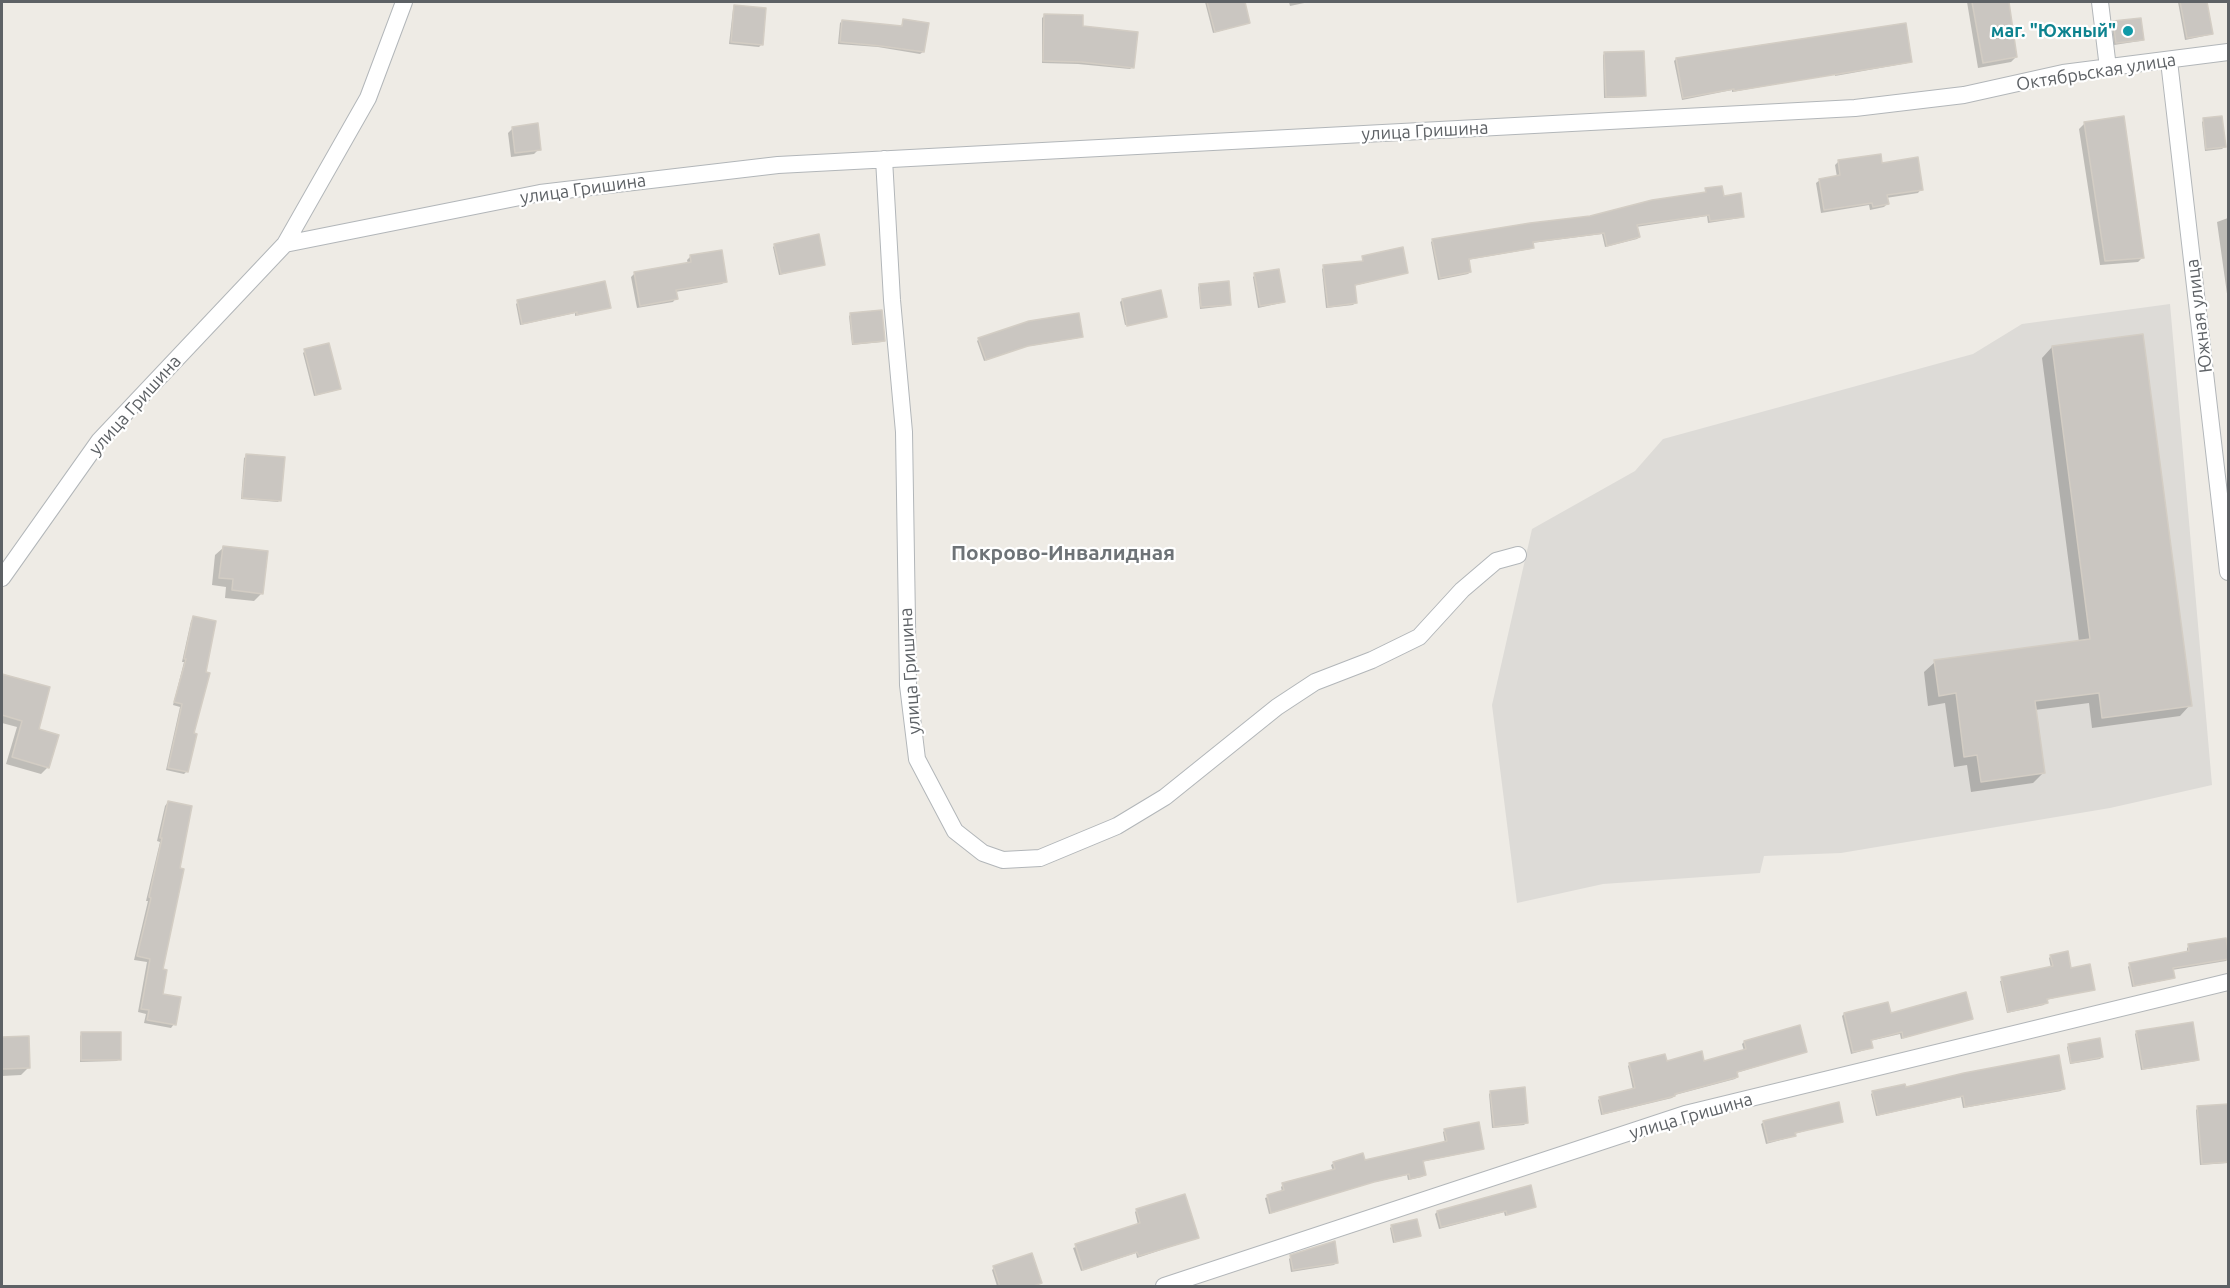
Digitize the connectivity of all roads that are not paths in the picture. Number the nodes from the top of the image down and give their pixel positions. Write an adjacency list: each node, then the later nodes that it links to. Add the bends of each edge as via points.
1 (404, 2): 8 (street, улица Гришина, via 368,98)
2 (2100, 2): 5 (street)
3 (2229, 52): 4 (street, Октябрьская улица)
4 (2169, 61): 5 (street, Октябрьская улица); 10 (street, Южная улица)
5 (2108, 68): 6 (street, Октябрьская улица, via 2063,73)
6 (1964, 95): 7 (street, улица Гришина, via 1855,108)
7 (884, 159): 8 (street, улица Гришина, via 778,165 540,193); 9 (street, улица Гришина, via 904,432 908,685 917,759 956,831 983,853 1004,860 1040,858 1117,826 1165,797 1276,707 1315,682 1419,637 1462,590 1496,561)
8 (285, 244): 11 (street, улица Гришина, via 99,441)
9 (1518, 555)
10 (2229, 572)
11 (2, 578)
12 (2229, 982): 13 (street, улица Гришина, via 1685,1114)
13 (1164, 1287)

